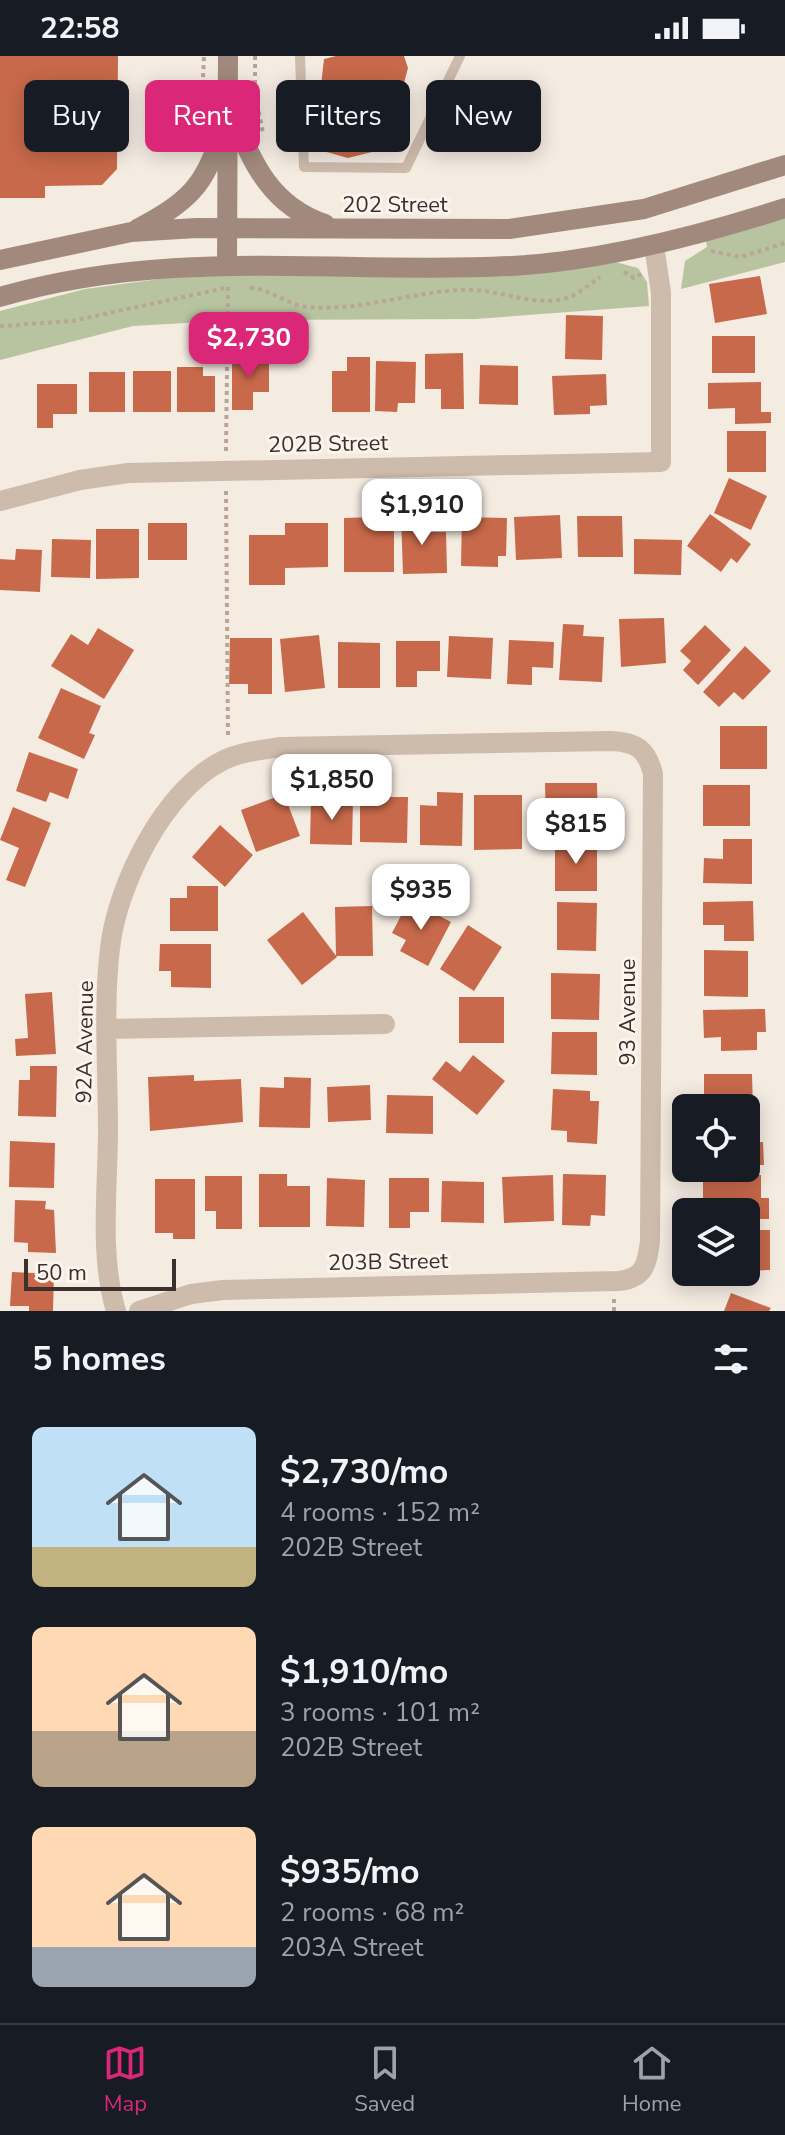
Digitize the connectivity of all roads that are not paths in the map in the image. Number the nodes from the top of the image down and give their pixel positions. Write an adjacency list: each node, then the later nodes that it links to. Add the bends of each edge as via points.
1 (228, 56): 4 (main road)
2 (300, 56): 3 (lane, via 304,167 392,168 406,168)
3 (460, 56)
4 (228, 80)
5 (216, 152): 12 (main road, via 195,192)
6 (229, 152): 10 (main road)
7 (247, 152): 11 (main road, via 274,192 300,215)
8 (785, 165): 11 (main road, 202 Street, via 644,209 509,229)
9 (785, 208): 13 (main road)
10 (228, 228): 11 (main road, 202 Street); 12 (main road, 202 Street); 15 (main road)
11 (339, 229)
12 (131, 232): 14 (main road, 202 Street)
13 (654, 245): 15 (main road, via 514,266); 17 (street, 202B Street, via 661,293 661,462 128,473)
14 (0, 260)
15 (227, 264): 16 (main road, via 132,269)
16 (0, 297)
17 (0, 501)
18 (643, 749): 20 (street, 92A Avenue, via 632,742 611,741 281,747 222,761 182,791 152,833 116,915); 21 (street, 93 Avenue, via 653,774 652,992 650,1241)
19 (385, 1024): 20 (street)
20 (108, 1029): 22 (street, 92A Avenue, via 107,1248)
21 (640, 1275): 23 (street, 203B Street, via 619,1281 223,1290)
22 (116, 1311)
23 (139, 1311)

